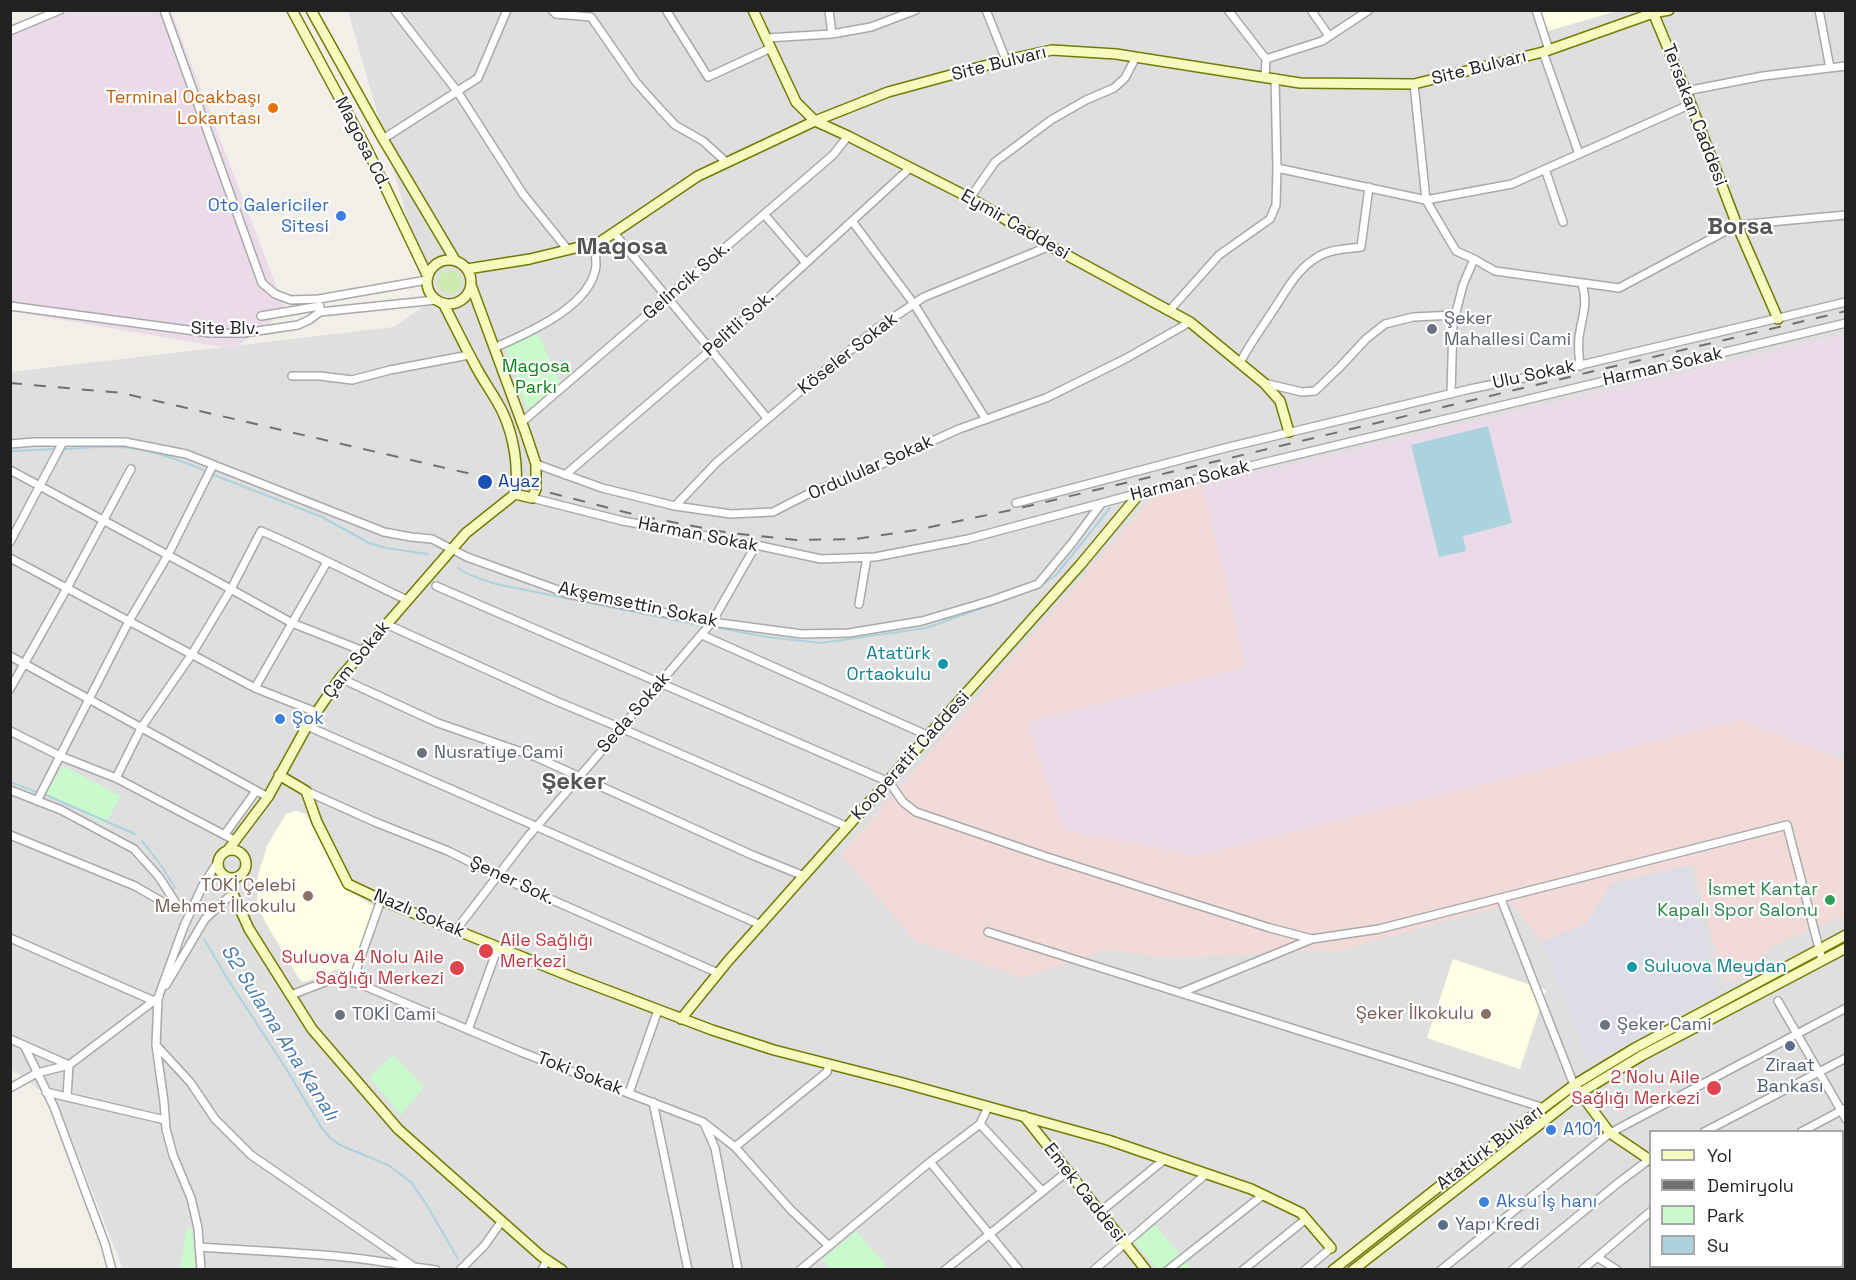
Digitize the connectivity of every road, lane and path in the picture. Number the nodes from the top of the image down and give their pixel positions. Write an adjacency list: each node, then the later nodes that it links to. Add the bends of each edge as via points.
1 (60, 10): 21 (street)
2 (164, 10): 69 (street, via 262,283 275,294)
3 (292, 10): 61 (street, Magosa Cd., via 368,152)
4 (311, 10): 39 (street, Magosa Cd.)
5 (394, 10): 34 (street)
6 (507, 10): 34 (street, via 478,78)
7 (552, 10): 41 (street, via 555,14 591,17 660,109 675,125 703,141)
8 (666, 10): 25 (street, via 708,77)
9 (753, 10): 24 (street, Eymir Caddesi)
10 (829, 10): 22 (street)
11 (916, 10): 20 (street)
12 (986, 10): 29 (street)
13 (1228, 10): 28 (street)
14 (1311, 10): 23 (street)
15 (1370, 10): 23 (street)
16 (1536, 10): 26 (street)
17 (1668, 10): 19 (street, Site Bulvarı)
18 (1819, 10): 31 (street)
19 (1652, 12): 26 (street, Site Bulvarı); 35 (street, Tersakan Caddesi)
20 (893, 15): 22 (street, via 871,27)
21 (10, 31)
22 (832, 34): 24 (street)
23 (1329, 36): 28 (street)
24 (766, 38): 25 (street, Eymir Caddesi)
25 (771, 48): 37 (street, Eymir Caddesi, via 796,102)
26 (1546, 51): 33 (street, Site Bulvarı); 40 (street)
27 (1136, 57): 29 (street, Site Bulvarı, via 1052,50); 32 (street, Site Bulvarı); 46 (street, via 1125,78 1114,88 1051,120 995,162)
28 (1266, 59): 32 (street)
29 (1006, 60): 37 (street, Site Bulvarı, via 888,92)
30 (1845, 66): 31 (street)
31 (1830, 68): 35 (street)
32 (1270, 77): 33 (street, Site Bulvarı, via 1300,83); 43 (street)
33 (1414, 84): 47 (street)
34 (457, 91): 39 (street); 56 (street, via 523,194)
35 (1686, 91): 36 (street, Tersakan Caddesi)
36 (1691, 104): 40 (street); 52 (street, Tersakan Caddesi)
37 (815, 121): 38 (street, Eymir Caddesi); 41 (street, Site Bulvarı)
38 (848, 136): 42 (street, Eymir Caddesi); 48 (street, Gelincik Sok., via 833,155)
39 (383, 139): 58 (street, Magosa Cd.)
40 (1580, 154): 44 (street)
41 (726, 162): 53 (street, Site Bulvarı, via 698,176)
42 (910, 168): 46 (street, Eymir Caddesi); 50 (street, Pelitli Sok.)
43 (1277, 168): 45 (street); 70 (street, via 1276,205 1270,219 1219,255)
44 (1545, 169): 47 (street, via 1512,183); 51 (street)
45 (1369, 187): 47 (street); 79 (street, via 1361,247 1329,251 1314,258 1282,295)
46 (970, 198): 55 (street, Eymir Caddesi)
47 (1426, 200): 57 (street, via 1456,251)
48 (764, 214): 59 (street); 64 (street, Gelincik Sok.)
49 (1845, 215): 52 (street)
50 (852, 221): 59 (street, Pelitli Sok.); 67 (street)
51 (1563, 222)
52 (1737, 225): 62 (street, via 1619,288); 73 (street, Tersakan Caddesi)
53 (614, 233): 54 (street, Site Bulvarı); 64 (street)
54 (595, 243): 56 (street, Site Bulvarı); 76 (street, via 596,268 572,304 544,325)
55 (1050, 246): 67 (street, Köseler Sokak); 70 (street, Eymir Caddesi)
56 (568, 250): 60 (street, Site Bulvarı)
57 (1474, 259): 62 (street, via 1495,271); 71 (street)
58 (455, 260): 60 (street); 61 (street, via 437,263)
59 (806, 263): 77 (street, Pelitli Sok.)
60 (467, 269): 63 (street)
61 (427, 279): 65 (street, via 431,294); 69 (street, Site Blv.)
62 (1582, 284): 80 (street, via 1586,308 1579,332)
63 (471, 285): 65 (street, via 458,302); 76 (street)
64 (667, 297): 77 (street); 86 (street, Gelincik Sok.)
65 (440, 302): 69 (street, Site Blv.); 78 (street)
66 (1845, 302): 73 (street, Ulu Sokak)
67 (914, 304): 84 (street, Köseler Sokak, via 875,330); 85 (street)
68 (10, 306): 69 (street, Site Blv., via 210,333 244,333 298,325 309,320)
69 (320, 306): 72 (street)
70 (1169, 311): 74 (street, Eymir Caddesi)
71 (1455, 315): 82 (street, via 1413,317 1385,324 1315,391 1302,392); 83 (street)
72 (261, 316)
73 (1778, 319): 80 (street, Ulu Sokak)
74 (1190, 322): 79 (street, Eymir Caddesi); 85 (street, Ordulular Sokak, via 1046,398)
75 (1845, 323): 96 (street, Harman Sokak)
76 (494, 348): 86 (street)
77 (711, 350): 84 (street); 94 (street, Pelitli Sok.)
78 (470, 355): 81 (street, via 352,380); 97 (street, via 503,413 512,438)
79 (1240, 363): 82 (street, Eymir Caddesi)
80 (1580, 366): 83 (street, Ulu Sokak)
81 (292, 376)
82 (1264, 382): 87 (street, Eymir Caddesi, via 1280,401)
83 (1451, 394): 87 (street, Ulu Sokak)
84 (767, 418): 101 (street, Köseler Sokak)
85 (985, 418): 101 (street, Ordulular Sokak, via 814,491 773,513 731,514)
86 (522, 422): 90 (street)
87 (1289, 432): 99 (street, Ulu Sokak)
88 (63, 442): 89 (street, Akşemsettin Sokak); 91 (street, Akşemsettin Sokak, via 125,442 186,454); 95 (street)
89 (10, 444)
90 (536, 464): 94 (street, Ordulular Sokak); 98 (street)
91 (213, 465): 105 (street, Akşemsettin Sokak, via 384,532 432,539); 106 (street)
92 (130, 469): 102 (street)
93 (10, 470): 95 (street)
94 (565, 475): 101 (street, Ordulular Sokak)
95 (40, 488): 102 (street); 103 (street)
96 (1140, 493): 100 (street, Harman Sokak); 134 (street, Kooperatif Caddesi)
97 (515, 494): 98 (street); 105 (street, Çam Sokak)
98 (532, 498): 104 (street, Harman Sokak, via 622,521)
99 (1016, 503)
100 (1101, 504): 107 (street, Harman Sokak, via 968,539); 116 (street, Akşemsettin Sokak, via 1038,584 993,600 922,621 849,633 802,634)
101 (675, 506)
102 (103, 521): 106 (street); 111 (street)
103 (10, 542)
104 (756, 545): 107 (street, Harman Sokak, via 822,560); 116 (street, Seda Sokak)
105 (452, 549): 113 (street, Çam Sokak); 116 (street, Akşemsettin Sokak, via 569,594)
106 (168, 555): 112 (street); 115 (street)
107 (867, 557): 114 (street)
108 (10, 558): 111 (street)
109 (327, 562): 112 (street, via 261,531); 113 (street); 117 (street)
110 (436, 586): 125 (street)
111 (67, 588): 115 (street); 123 (street)
112 (231, 589): 117 (street); 121 (street)
113 (407, 600): 118 (street, Çam Sokak)
114 (859, 604)
115 (129, 621): 121 (street); 128 (street)
116 (712, 622): 119 (street, Seda Sokak)
117 (292, 623): 120 (street); 126 (street)
118 (386, 624): 120 (street, Çam Sokak); 132 (street)
119 (702, 635): 125 (street, Seda Sokak); 134 (street)
120 (363, 651): 124 (street, Çam Sokak)
121 (192, 654): 126 (street); 131 (street)
122 (10, 656): 123 (street)
123 (24, 664): 127 (street); 128 (street)
124 (340, 678): 129 (street, Çam Sokak); 137 (street, via 438,723)
125 (660, 682): 132 (street, Seda Sokak); 139 (street)
126 (255, 688): 129 (street)
127 (10, 689)
128 (89, 699): 131 (street); 135 (street)
129 (316, 712): 130 (street, Çam Sokak)
130 (307, 726): 136 (street, Çam Sokak); 145 (street)
131 (141, 728): 138 (street); 141 (street)
132 (621, 728): 137 (street, Seda Sokak); 146 (street)
133 (10, 731): 135 (street)
134 (929, 736): 139 (street, Kooperatif Caddesi)
135 (60, 756): 138 (street); 144 (street)
136 (279, 776): 142 (street); 143 (street, Çam Sokak)
137 (580, 777): 145 (street, Seda Sokak); 154 (street)
138 (116, 778): 147 (street)
139 (889, 782): 146 (street, Kooperatif Caddesi); 163 (street, via 916,812)
140 (11, 790): 144 (street)
141 (256, 791): 143 (street); 147 (street)
142 (306, 791): 153 (street, Şener Sok.); 157 (street, Nazlı Sokak, via 348,884)
143 (267, 797): 149 (street, Çam Sokak)
144 (37, 801): 148 (street, via 134,849 159,877 176,907)
145 (537, 826): 153 (street, Seda Sokak); 158 (street)
146 (848, 827): 154 (street, Kooperatif Caddesi)
147 (225, 834): 149 (street)
148 (10, 835)
149 (236, 841): 150 (street, Çam Sokak)
150 (228, 850): 151 (street); 152 (street, via 239,852 246,864 240,876)
151 (218, 862): 152 (street, via 219,871); 172 (street, via 202,885)
152 (225, 876): 155 (street)
153 (498, 876): 159 (street, Seda Sokak); 168 (street, Şener Sok.)
154 (804, 876): 158 (street, Kooperatif Caddesi)
155 (233, 893): 171 (street, via 249,929); 172 (street, via 205,919)
156 (1501, 899): 163 (street, via 1379,929); 165 (street, via 1787,825); 188 (street)
157 (381, 900): 159 (street, Nazlı Sokak); 169 (street)
158 (761, 924): 168 (street, Kooperatif Caddesi)
159 (456, 930): 164 (street, Nazlı Sokak)
160 (988, 932): 170 (street)
161 (1845, 935): 165 (street, Atatürk Bulvarı)
162 (10, 938): 172 (street)
163 (1312, 939): 170 (street)
164 (498, 947): 175 (street, Nazlı Sokak); 177 (street)
165 (1819, 948): 167 (street); 188 (street, Atatürk Bulvarı, via 1635,1048)
166 (1845, 948): 167 (street, Atatürk Bulvarı)
167 (1822, 960): 188 (street, Atatürk Bulvarı)
168 (718, 973): 176 (street, Kooperatif Caddesi)
169 (352, 982): 171 (street, Toki Sokak, via 332,980); 177 (street, Toki Sokak)
170 (1180, 993): 194 (street)
171 (291, 995): 216 (street, via 312,1029 398,1129)
172 (156, 1000): 181 (street); 184 (street)
173 (1778, 1001): 178 (street)
174 (1845, 1008): 178 (street)
175 (658, 1010): 176 (street, Nazlı Sokak); 190 (street)
176 (681, 1019): 183 (street, Nazlı Sokak)
177 (468, 1029): 190 (street, Toki Sokak)
178 (1797, 1034): 185 (street); 203 (street)
179 (10, 1039): 180 (street)
180 (24, 1045): 184 (street); 186 (street)
181 (156, 1045): 198 (street); 225 (street, via 190,1082 215,1119 251,1155)
182 (1845, 1058): 185 (street)
183 (829, 1064): 193 (street, Nazlı Sokak); 204 (street, via 827,1072)
184 (69, 1065): 186 (street); 191 (street)
185 (1819, 1072): 195 (street); 201 (street)
186 (37, 1073): 187 (street); 189 (street)
187 (10, 1088)
188 (1577, 1089): 194 (street, Atatürk Bulvarı); 203 (street); 245 (street, Atatürk Bulvarı)
189 (46, 1092): 191 (street); 227 (street)
190 (629, 1092): 192 (street, Toki Sokak)
191 (67, 1097): 198 (street)
192 (653, 1102): 199 (street, Toki Sokak); 234 (street)
193 (988, 1107): 196 (street, Nazlı Sokak); 200 (street)
194 (1544, 1108): 244 (street, Atatürk Bulvarı)
195 (1843, 1109): 197 (street); 202 (street)
196 (1024, 1116): 206 (street, Nazlı Sokak); 209 (street, Emek Caddesi)
197 (1845, 1119)
198 (165, 1120): 220 (street, via 173,1155 191,1198)
199 (703, 1122): 204 (street, Toki Sokak); 235 (street, via 715,1148)
200 (980, 1124): 208 (street); 211 (street)
201 (1706, 1130)
202 (1803, 1130)
203 (1610, 1133): 205 (street); 226 (street)
204 (735, 1147): 219 (street, Toki Sokak)
205 (1649, 1159)
206 (1165, 1160): 210 (street, Nazlı Sokak); 213 (street)
207 (1649, 1161): 246 (street)
208 (930, 1162): 217 (street); 219 (street)
209 (1068, 1171): 211 (street); 213 (street, Emek Caddesi)
210 (1206, 1174): 212 (street, Nazlı Sokak); 218 (street)
211 (1042, 1191): 217 (street)
212 (1263, 1195): 215 (street, Nazlı Sokak); 241 (street)
213 (1100, 1212): 218 (street, Emek Caddesi)
214 (1649, 1213): 222 (street)
215 (1306, 1219): 221 (street, Nazlı Sokak); 242 (street)
216 (502, 1221): 223 (street); 231 (street)
217 (989, 1234): 237 (street); 238 (street)
218 (1125, 1245): 239 (street); 240 (street, Emek Caddesi)
219 (829, 1246): 236 (street)
220 (199, 1247): 224 (street); 228 (street)
221 (1331, 1248): 243 (street)
222 (1597, 1257): 247 (street); 248 (street)
223 (547, 1260): 232 (street); 233 (street)
224 (383, 1262): 225 (street); 229 (street)
225 (414, 1267): 230 (street)
226 (1446, 1268)
227 (112, 1269)
228 (201, 1269)
229 (375, 1269)
230 (436, 1269)
231 (460, 1269)
232 (542, 1269)
233 (562, 1269)
234 (688, 1269)
235 (738, 1269)
236 (800, 1269)
237 (945, 1269)
238 (1019, 1269)
239 (1094, 1269)
240 (1146, 1269)
241 (1168, 1269)
242 (1243, 1269)
243 (1305, 1269)
244 (1333, 1269)
245 (1353, 1269)
246 (1512, 1269)
247 (1582, 1269)
248 (1617, 1269)

